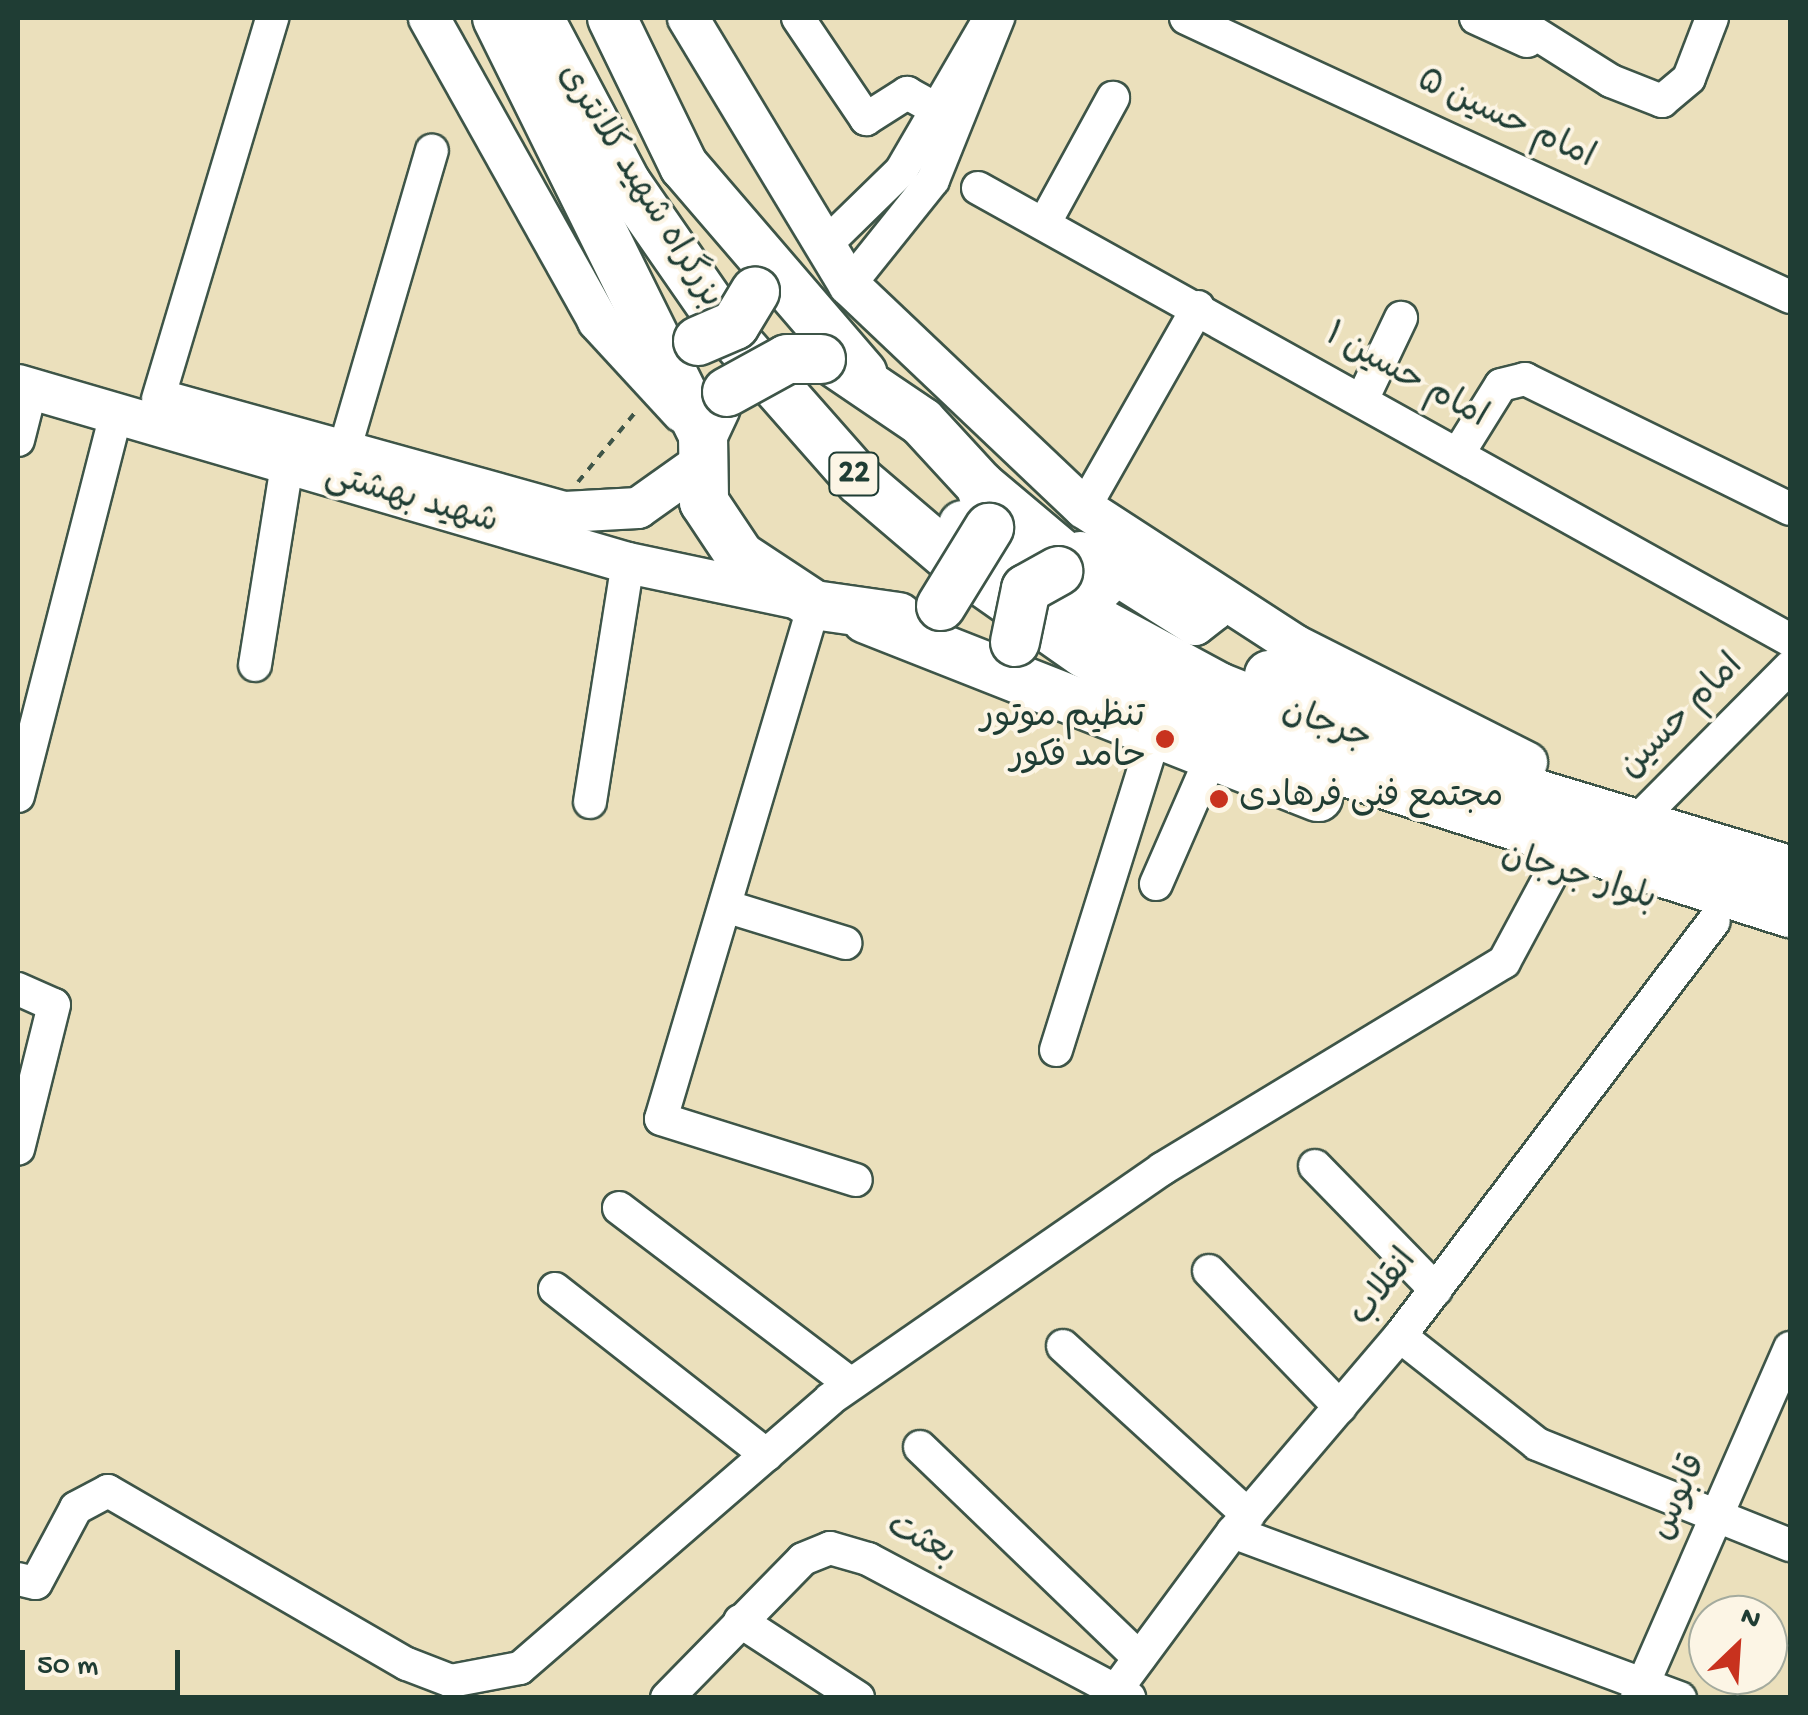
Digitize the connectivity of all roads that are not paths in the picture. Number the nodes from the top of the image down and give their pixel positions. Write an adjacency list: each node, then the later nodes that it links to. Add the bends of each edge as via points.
1 (272, 18): 30 (street)
2 (430, 18): 34 (main road, via 598,322 661,390)
3 (498, 18): 27 (highway, بزرگراه شهید کلانتری, via 584,208)
4 (540, 18): 54 (highway, بزرگراه شهید کلانتری / 22, via 585,114 682,271 860,481 1084,653 1186,710)
5 (571, 18): 46 (highway, بزرگراه شهید کلانتری / 22, via 608,99 695,238 798,370 884,460)
6 (612, 18): 22 (highway, بزرگراه شهید کلانتری, via 684,166)
7 (688, 18): 21 (main road)
8 (798, 18): 17 (street, via 866,118 907,93)
9 (990, 18): 17 (street)
10 (998, 18): 23 (street, via 933,180)
11 (1186, 18): 24 (street, امام حسین ۵)
12 (1476, 18): 15 (street)
13 (1511, 18): 15 (street)
14 (1712, 18): 15 (street, via 1671,98)
15 (1611, 81)
16 (1112, 98): 20 (street)
17 (936, 109): 21 (street, via 901,171)
18 (432, 151): 35 (street)
19 (978, 188): 20 (street, امام حسین ۱)
20 (1044, 224): 25 (street, امام حسین ۱)
21 (823, 248): 23 (main road)
22 (753, 272): 27 (highway, bridge, via 735,326); 28 (highway, بزرگراه شهید کلانتری)
23 (849, 285): 39 (main road)
24 (1790, 297)
25 (1198, 307): 31 (street, امام حسین ۱); 39 (street)
26 (1401, 318): 31 (street)
27 (679, 337): 34 (highway, بزرگراه شهید کلانتری)
28 (842, 367): 34 (highway, bridge, via 787,359 726,392); 38 (highway)
29 (22, 377): 30 (main road, شهید بهشتی); 32 (main road, شهید بهشتی); 33 (street)
30 (158, 399): 35 (main road, شهید بهشتی)
31 (1362, 400): 36 (street, امام حسین ۱)
32 (116, 415): 37 (main road, شهید بهشتی); 55 (street)
33 (18, 440)
34 (702, 449): 35 (main road, شهید بهشتی, via 638,508 565,512); 44 (highway, via 716,527 740,556)
35 (344, 451)
36 (1458, 454): 40 (street, via 1501,385 1525,379); 47 (street, امام حسین ۱)
37 (287, 465): 41 (main road, شهید بهشتی); 48 (street)
38 (988, 504): 42 (highway, بلوار جرجان); 43 (main road, via 1195,625 1214,610); 45 (highway, bridge, via 941,606)
39 (1084, 508): 43 (main road)
40 (1790, 509)
41 (628, 563): 44 (main road, شهید بهشتی); 56 (street)
42 (1068, 571): 50 (highway, bridge, via 1017,605 1015,642); 53 (highway, بلوار جرجان, via 1176,634 1266,674)
43 (1214, 596): 53 (main road)
44 (811, 603): 45 (highway); 61 (street)
45 (866, 619): 50 (highway, بلوار جرجان)
46 (1102, 624): 57 (highway, جرجان / 22, via 1219,687 1335,733)
47 (1790, 640)
48 (255, 665)
49 (1790, 667): 57 (street, امام حسین)
50 (1072, 704): 51 (highway, بلوار جرجان)
51 (1156, 735): 52 (highway, بلوار جرجان); 66 (street)
52 (1211, 758): 59 (highway, بلوار جرجان); 60 (street)
53 (1527, 762): 57 (highway, بلوار جرجان, via 1580,783)
54 (1324, 765): 62 (highway, جرجان / 22)
55 (18, 796)
56 (590, 802)
57 (1633, 825): 58 (highway, جرجان / 22)
58 (1790, 870)
59 (1552, 871): 63 (highway, بلوار جرجان); 77 (street, via 1504,962 1162,1169)
60 (1156, 884)
61 (724, 906): 64 (street); 69 (street, via 661,1119)
62 (1790, 914): 63 (highway, بلوار جرجان)
63 (1714, 921): 73 (street, انقلاب)
64 (845, 943)
65 (18, 989): 67 (street, via 54,1005)
66 (1056, 1050)
67 (18, 1150)
68 (1315, 1166): 73 (street)
69 (856, 1180)
70 (619, 1208): 77 (street)
71 (1210, 1271): 78 (street)
72 (555, 1288): 80 (street)
73 (1436, 1290): 74 (street, انقلاب)
74 (1400, 1336): 78 (street, انقلاب); 81 (street, via 1537,1444)
75 (1063, 1346): 82 (street)
76 (1790, 1348): 81 (street, قابوس)
77 (851, 1384): 80 (street)
78 (1340, 1407): 82 (street, انقلاب)
79 (920, 1446): 86 (street)
80 (766, 1455): 84 (street, via 548,1650 520,1668 451,1681 108,1491 76,1508 36,1583)
81 (1717, 1515): 83 (street); 87 (street, قابوس)
82 (1240, 1524): 86 (street, انقلاب); 87 (street)
83 (1790, 1545)
84 (18, 1579)
85 (740, 1621): 88 (street, بعثت, via 803,1559 847,1549); 89 (street, بعثت); 90 (street)
86 (1139, 1658): 88 (street, انقلاب)
87 (1640, 1689): 91 (street)
88 (1117, 1696)
89 (667, 1698)
90 (858, 1698)
91 (1680, 1698)

